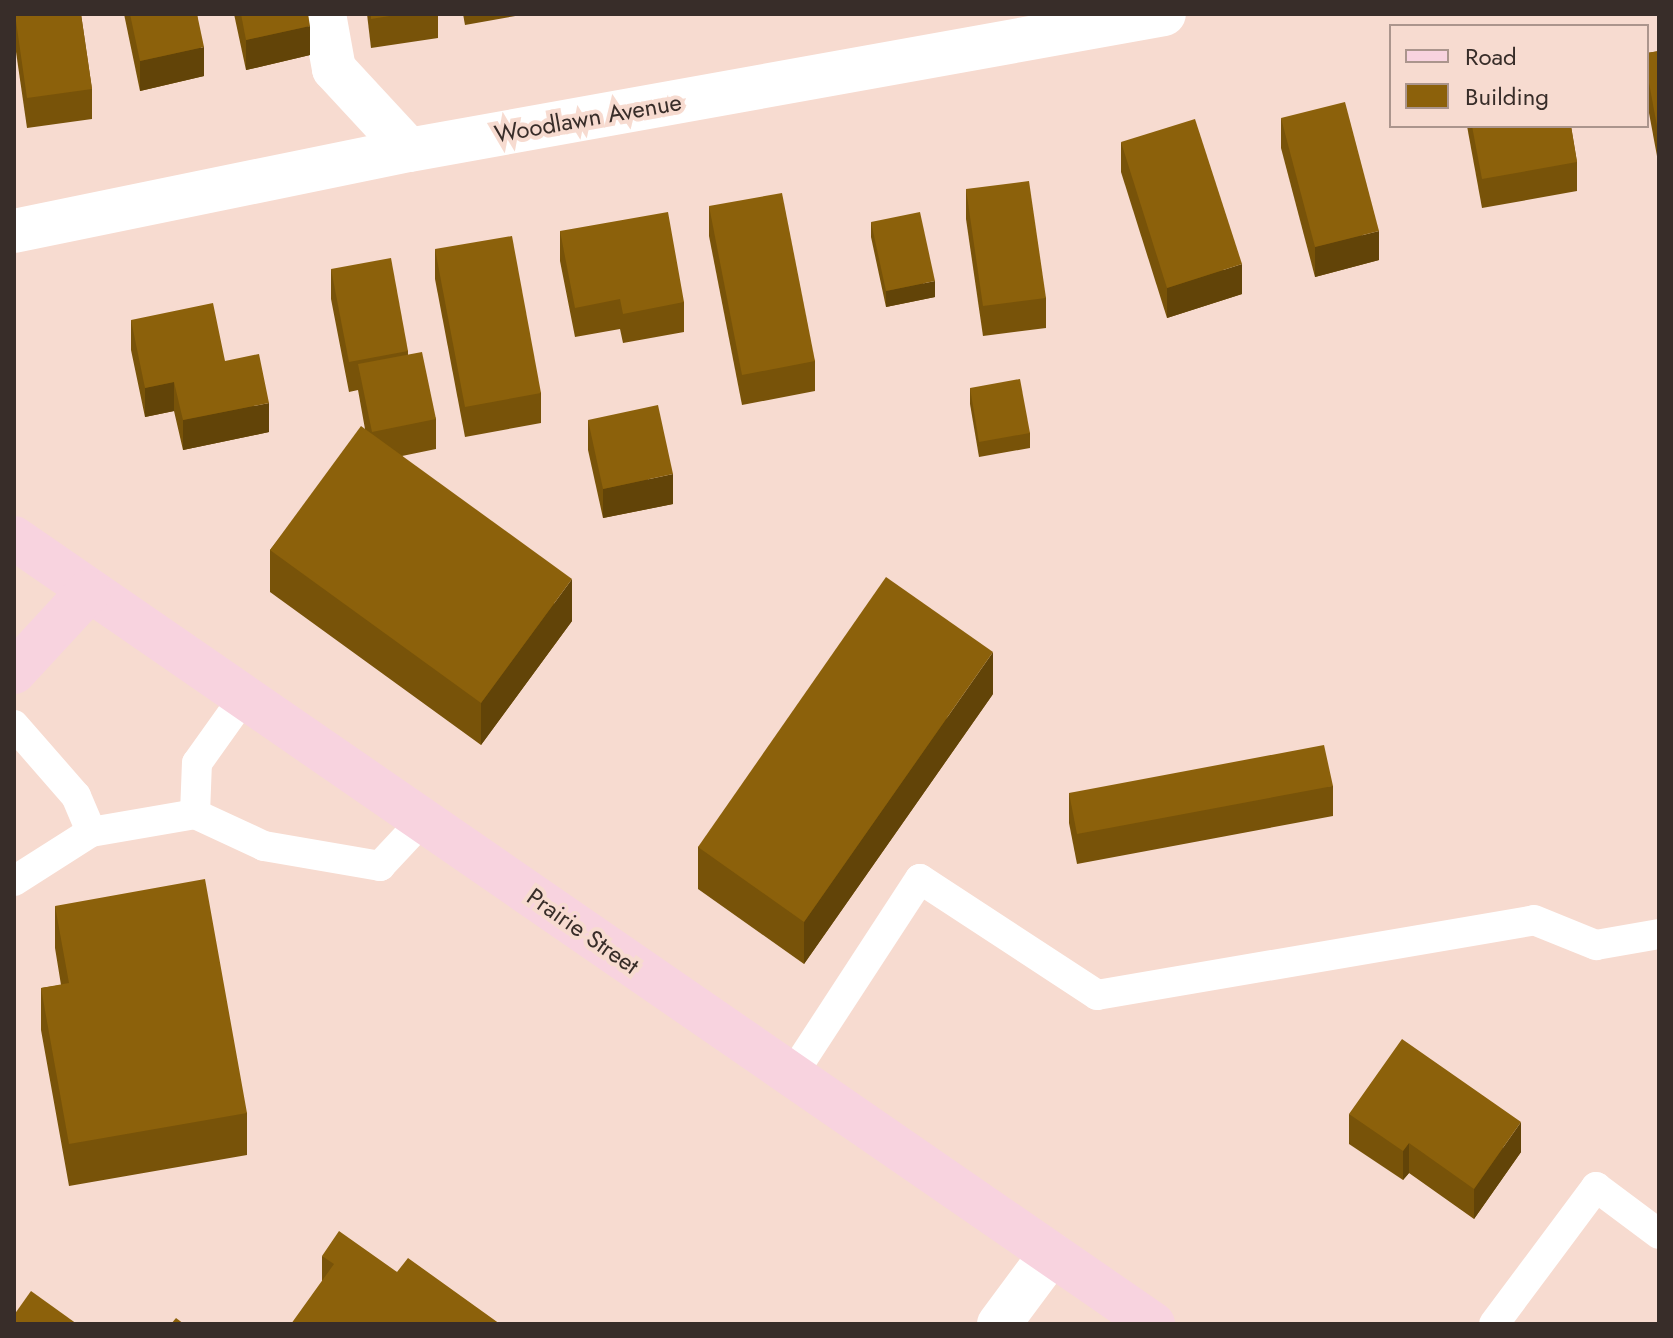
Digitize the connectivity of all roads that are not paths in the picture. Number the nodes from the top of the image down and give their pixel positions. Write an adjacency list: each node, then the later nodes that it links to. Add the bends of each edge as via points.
1 (324, 14): 3 (street, via 334,69)
2 (1164, 14): 3 (street, Woodlawn Avenue)
3 (409, 150): 4 (street, Woodlawn Avenue)
4 (14, 231)
5 (14, 538): 6 (street, Prairie Street)
6 (89, 591): 7 (street); 8 (street, Prairie Street)
7 (14, 672)
8 (244, 697): 10 (lane, via 197,763); 11 (street, Prairie Street)
9 (14, 725): 12 (lane, via 76,796)
10 (195, 814): 11 (lane, via 264,846 380,866); 12 (lane)
11 (422, 821): 15 (street, Prairie Street)
12 (91, 832): 13 (lane)
13 (14, 881)
14 (1659, 934): 15 (lane, via 1596,945 1534,920 1097,995 920,879)
15 (792, 1075): 17 (street, Prairie Street)
16 (1659, 1234): 20 (lane, via 1596,1187)
17 (1051, 1254): 18 (street); 19 (street, Prairie Street)
18 (999, 1324)
19 (1153, 1324)
20 (1494, 1324)

